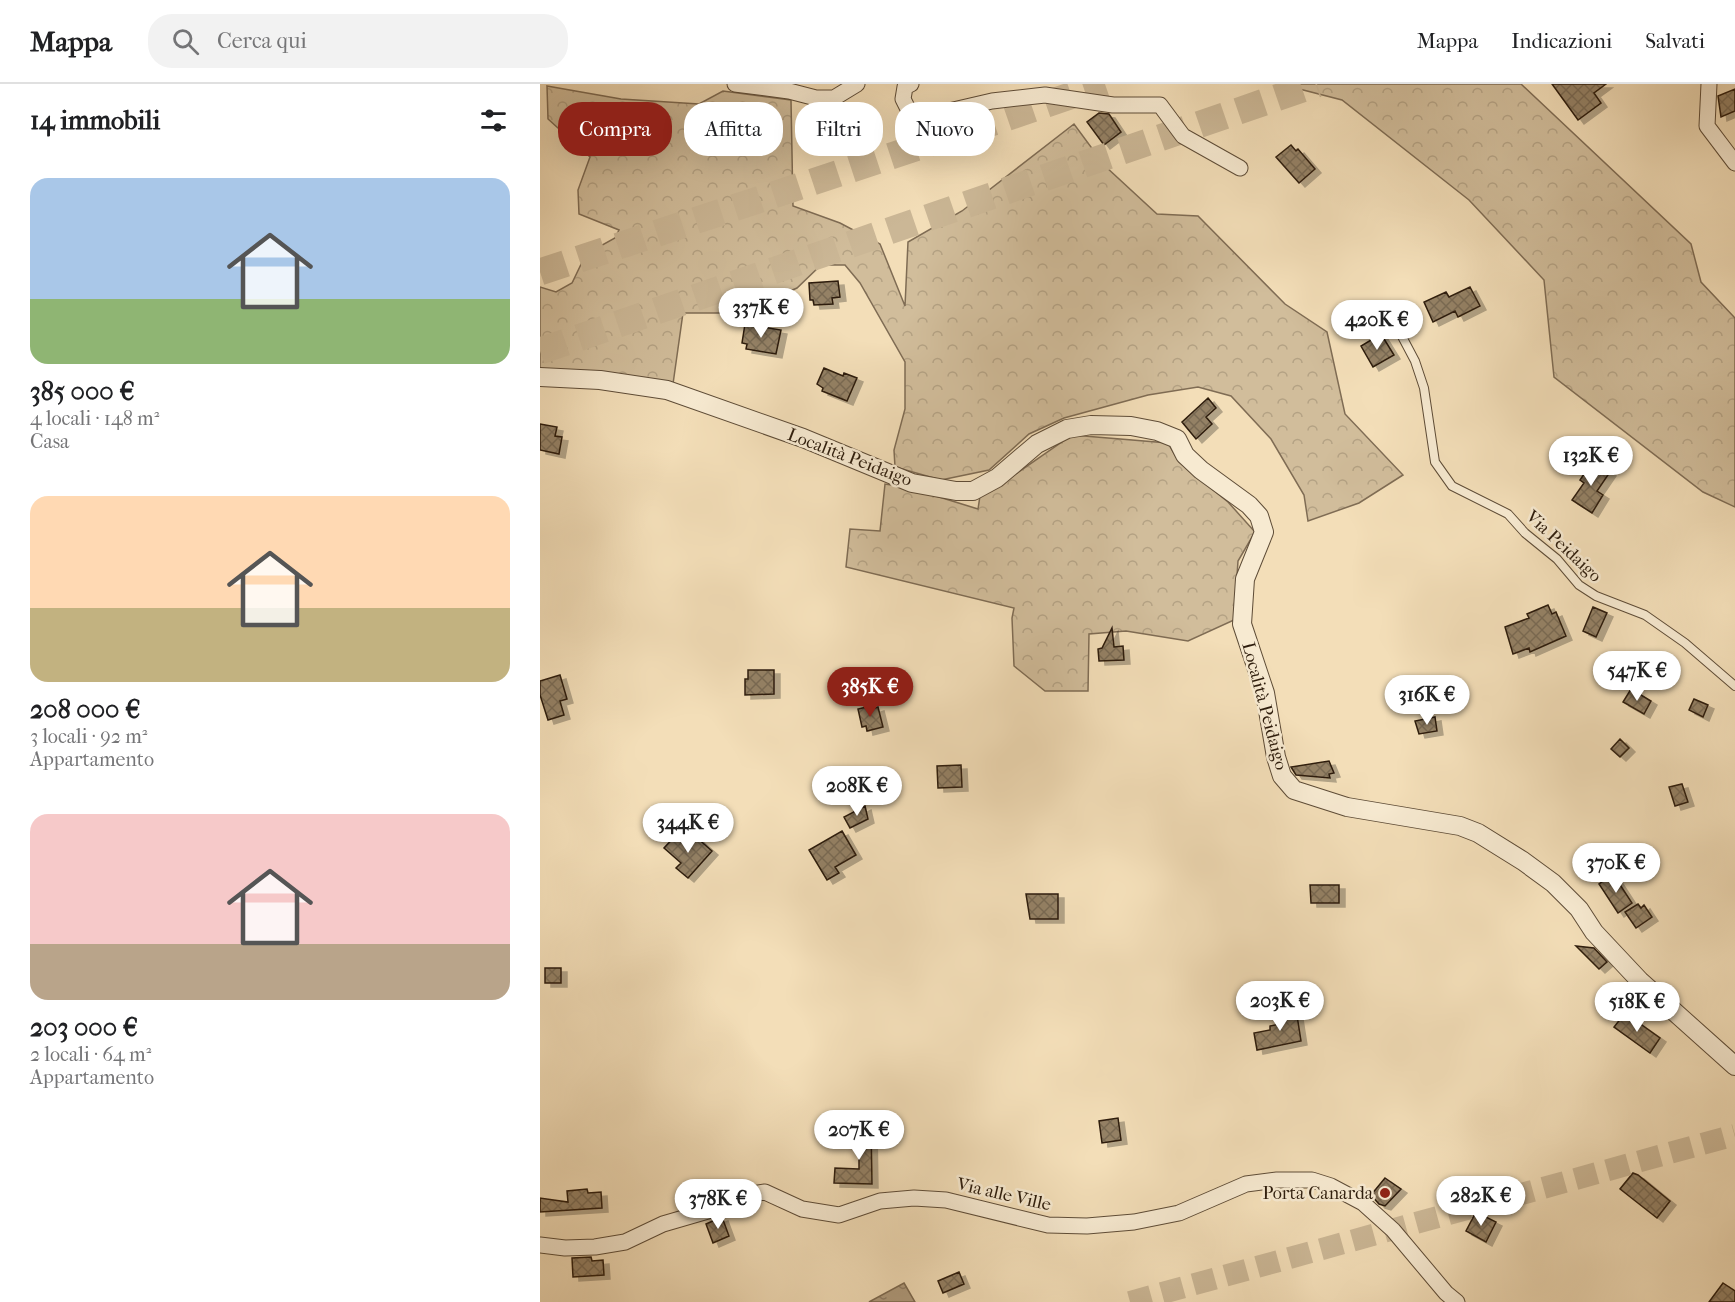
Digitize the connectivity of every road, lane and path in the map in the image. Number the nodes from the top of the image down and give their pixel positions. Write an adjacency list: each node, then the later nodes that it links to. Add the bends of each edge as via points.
1 (735, 84): 2 (street, via 834,98)
2 (857, 84)
3 (910, 84): 6 (street, via 905,87 903,99 912,117 1045,95 1113,105 1160,105 1183,136)
4 (1709, 84): 5 (street, via 1707,126)
5 (1735, 164)
6 (1240, 168)
7 (1397, 327): 9 (lane, Via Peidaigo, via 1424,388 1435,462 1452,486 1508,514 1579,585 1596,596 1646,615)
8 (540, 377): 10 (street, Località Peidaigo, via 600,380 667,390 803,438 912,483 956,491 973,491 997,478 1038,444 1067,429 1131,426 1157,430 1177,439 1185,455 1202,471 1259,516 1264,532 1245,579 1242,624 1265,693 1276,757 1282,776 1294,790 1347,807 1460,826 1523,861 1564,892 1594,932 1640,981)
9 (1735, 686)
10 (1735, 1066)
11 (540, 1245): 12 (street, Via alle Ville, via 595,1247 625,1242 663,1224 765,1192 802,1209 839,1215 880,1201 925,1199 946,1200 1048,1225 1087,1226 1179,1213 1246,1184 1312,1180 1363,1203 1393,1230)
12 (1457, 1302)

